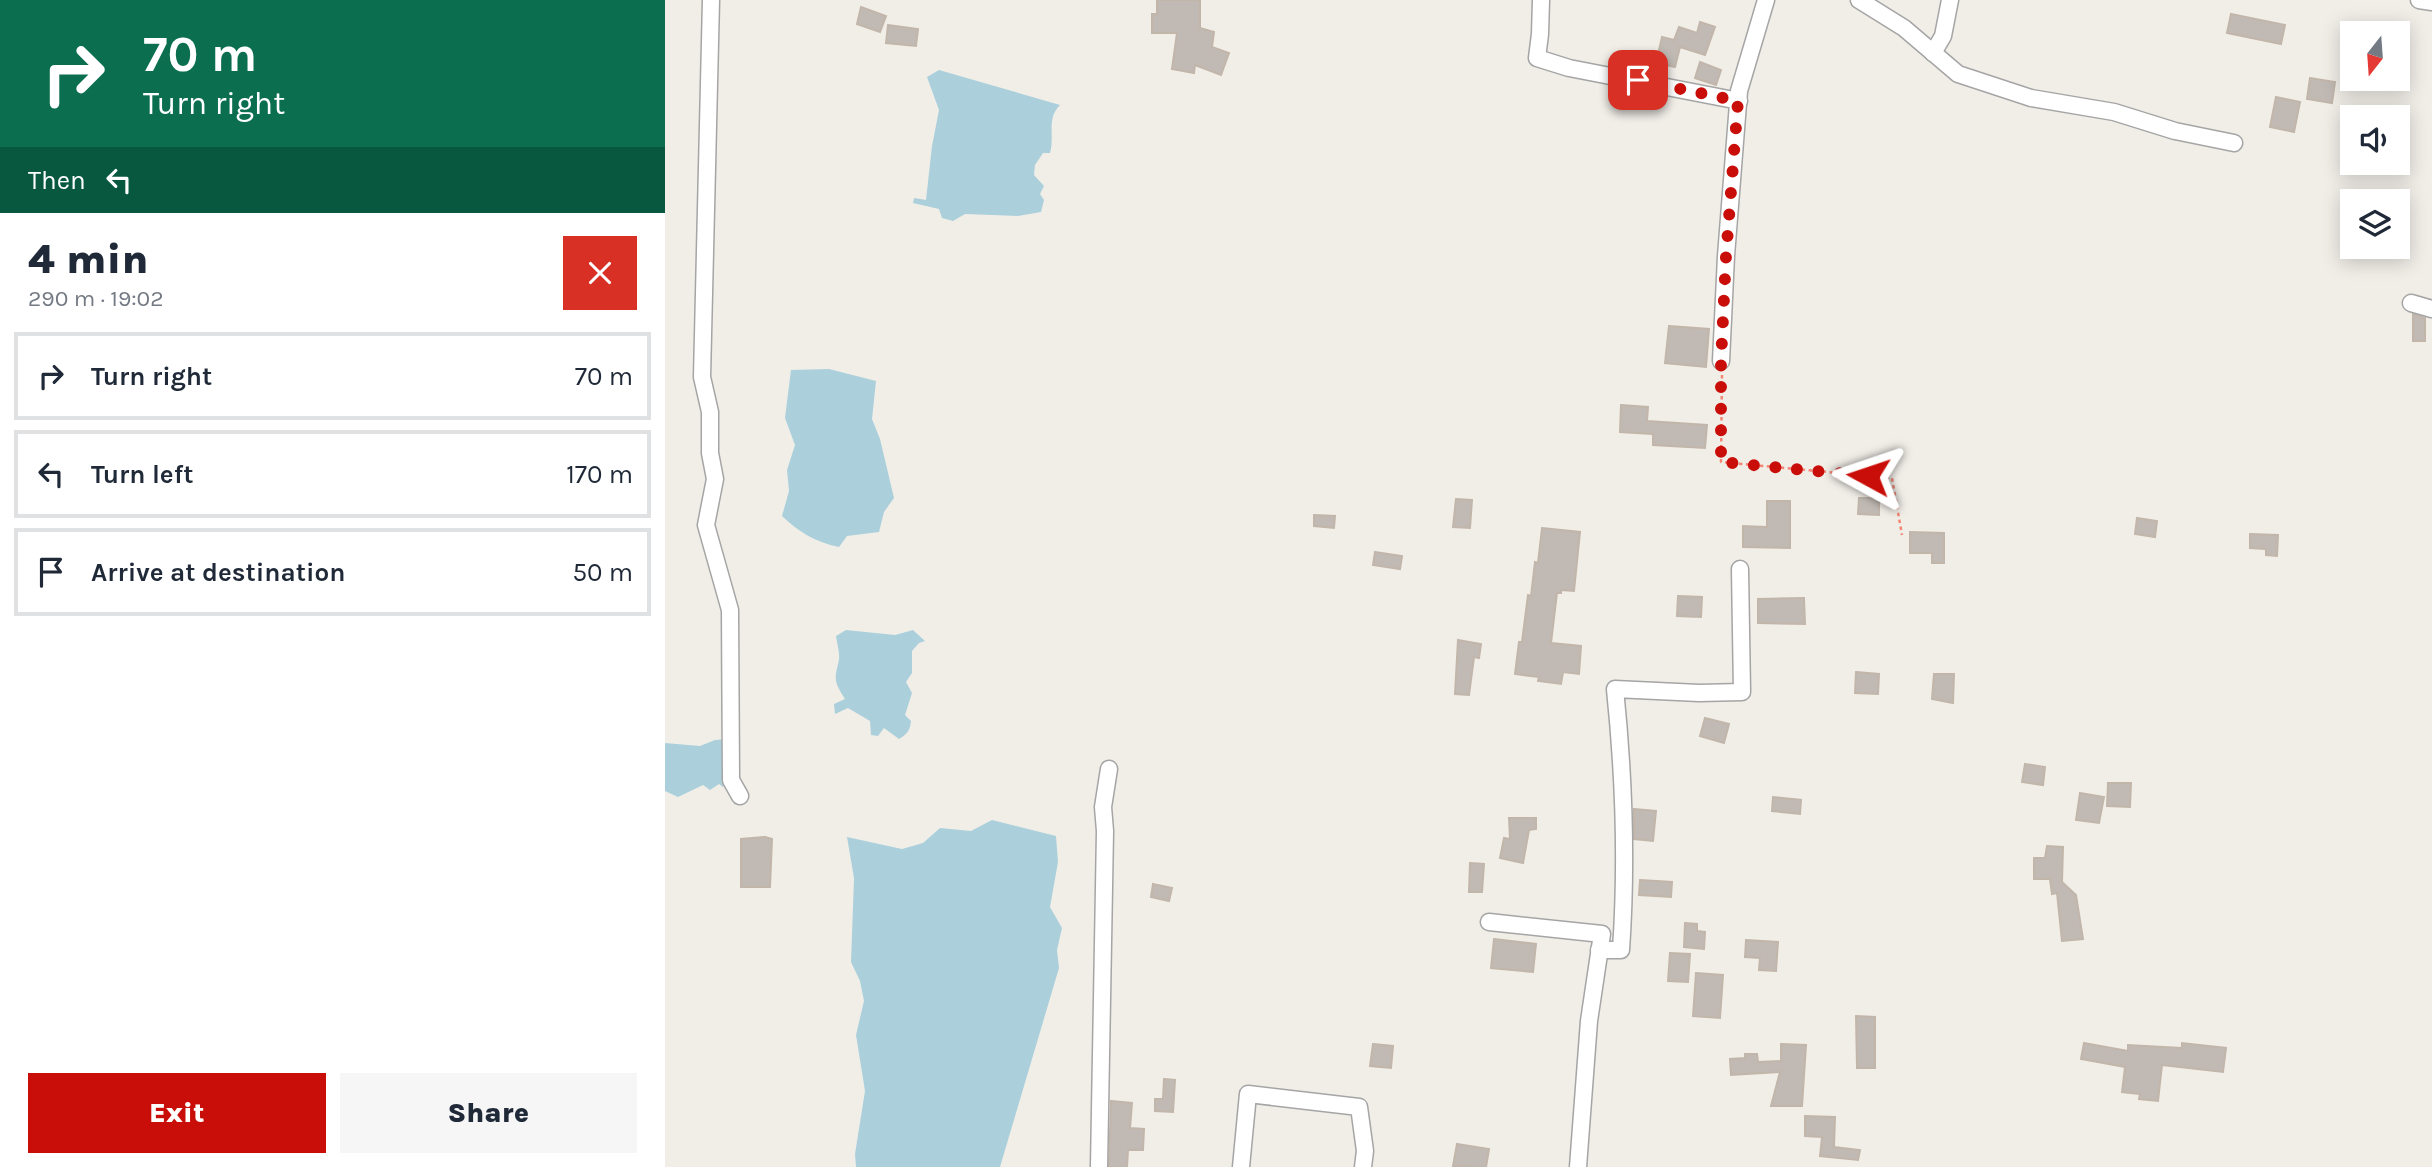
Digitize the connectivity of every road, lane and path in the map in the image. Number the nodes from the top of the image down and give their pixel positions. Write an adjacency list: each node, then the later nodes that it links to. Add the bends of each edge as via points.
1 (711, 0): 17 (street, via 702,377 710,412 715,480 706,525 730,610 731,780)
2 (1541, 0): 9 (street, via 1537,58)
3 (1766, 0): 9 (street)
4 (1859, 0): 8 (street)
5 (1950, 0): 8 (street, via 1943,36)
6 (2419, 0): 7 (street)
7 (2432, 2)
8 (1933, 53): 10 (street, via 1958,74 2031,97 2114,112)
9 (1738, 101): 13 (street)
10 (2234, 143)
11 (2411, 303): 12 (street)
12 (2432, 309)
13 (1721, 361): 14 (path, via 1721,462 1892,478)
14 (1902, 535)
15 (1740, 569): 19 (street, via 1742,692 1615,689 1625,895 1621,950)
16 (1109, 769): 20 (street, via 1103,807)
17 (740, 796)
18 (1489, 922): 19 (street, via 1602,934)
19 (1599, 950): 23 (street)
20 (1098, 1167)
21 (1241, 1167): 22 (street, via 1248,1094 1359,1107)
22 (1363, 1167)
23 (1578, 1167)

